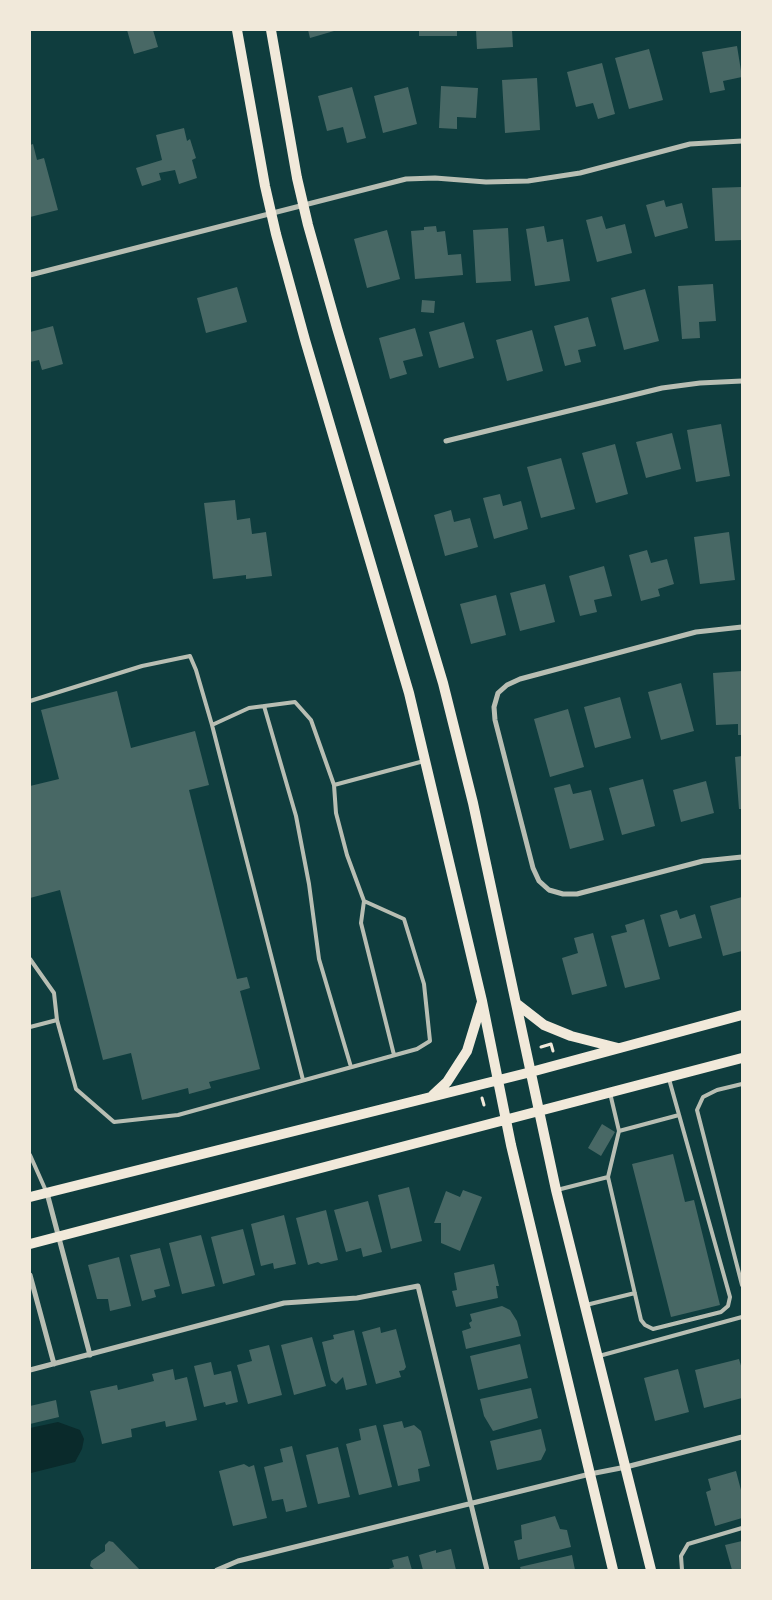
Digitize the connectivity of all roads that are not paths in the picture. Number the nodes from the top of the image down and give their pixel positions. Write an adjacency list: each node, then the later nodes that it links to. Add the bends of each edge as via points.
1 (237, 30): 5 (main road)
2 (271, 30): 4 (main road)
3 (742, 141): 4 (street, via 690,144 580,173 528,181 406,179)
4 (303, 204): 5 (street); 19 (main road, via 443,683 474,803)
5 (271, 213): 6 (street); 13 (main road)
6 (30, 275)
7 (742, 381): 8 (street, via 662,388)
8 (446, 441)
9 (742, 627): 15 (street, via 696,632 520,679 498,693 494,707 494,720 533,868 549,890 577,894 703,861)
10 (30, 701): 12 (lane, via 142,666 190,656)
11 (264, 706): 12 (lane, via 249,708); 14 (lane, via 295,702 311,720); 26 (lane, via 296,816 319,959)
12 (212, 725): 29 (lane)
13 (426, 760): 14 (lane); 18 (main road)
14 (334, 785): 16 (lane, via 336,813)
15 (742, 857)
16 (364, 901): 24 (lane, via 361,924); 24 (lane, via 404,919 424,984 430,1040 418,1049)
17 (30, 959): 21 (lane, via 54,993)
18 (482, 1001): 30 (main road); 33 (main road, via 467,1051 447,1082)
19 (517, 1004): 23 (main road, via 544,1025 571,1036); 27 (main road)
20 (742, 1015): 23 (main road)
21 (57, 1020): 22 (lane); 29 (lane, via 76,1089 114,1122 178,1115)
22 (30, 1027)
23 (619, 1048): 27 (main road)
24 (394, 1055): 26 (lane)
25 (742, 1058): 28 (main road)
26 (351, 1067): 29 (lane)
27 (531, 1072): 30 (main road); 34 (main road)
28 (668, 1076): 32 (main road); 35 (lane)
29 (303, 1080)
30 (498, 1080): 33 (main road); 36 (main road)
31 (742, 1084): 46 (lane, via 703,1097 697,1110)
32 (609, 1092): 34 (main road); 37 (lane)
33 (430, 1097): 41 (main road)
34 (540, 1110): 36 (main road); 40 (main road)
35 (679, 1115): 37 (lane); 47 (lane, via 730,1297 728,1306 721,1312 653,1329 641,1320)
36 (507, 1119): 43 (main road); 56 (main road)
37 (619, 1131): 39 (lane)
38 (30, 1155): 41 (lane)
39 (608, 1177): 40 (lane); 47 (lane)
40 (556, 1190): 48 (main road)
41 (47, 1193): 42 (main road); 43 (street)
42 (30, 1197)
43 (58, 1236): 44 (main road); 50 (street)
44 (30, 1244)
45 (30, 1275): 52 (street)
46 (742, 1285)
47 (635, 1293): 48 (lane)
48 (585, 1305): 51 (main road)
49 (742, 1317): 51 (lane)
50 (90, 1355): 52 (street); 57 (street, via 284,1303 357,1298 418,1286)
51 (598, 1356): 55 (main road)
52 (54, 1364): 53 (street)
53 (30, 1370)
54 (742, 1437): 55 (street)
55 (626, 1467): 56 (street); 62 (main road)
56 (590, 1474): 57 (street); 61 (main road)
57 (472, 1503): 59 (street, via 238,1561); 60 (street)
58 (742, 1528): 63 (lane, via 688,1544 681,1556)
59 (217, 1570)
60 (487, 1570)
61 (613, 1570)
62 (651, 1570)
63 (682, 1570)

